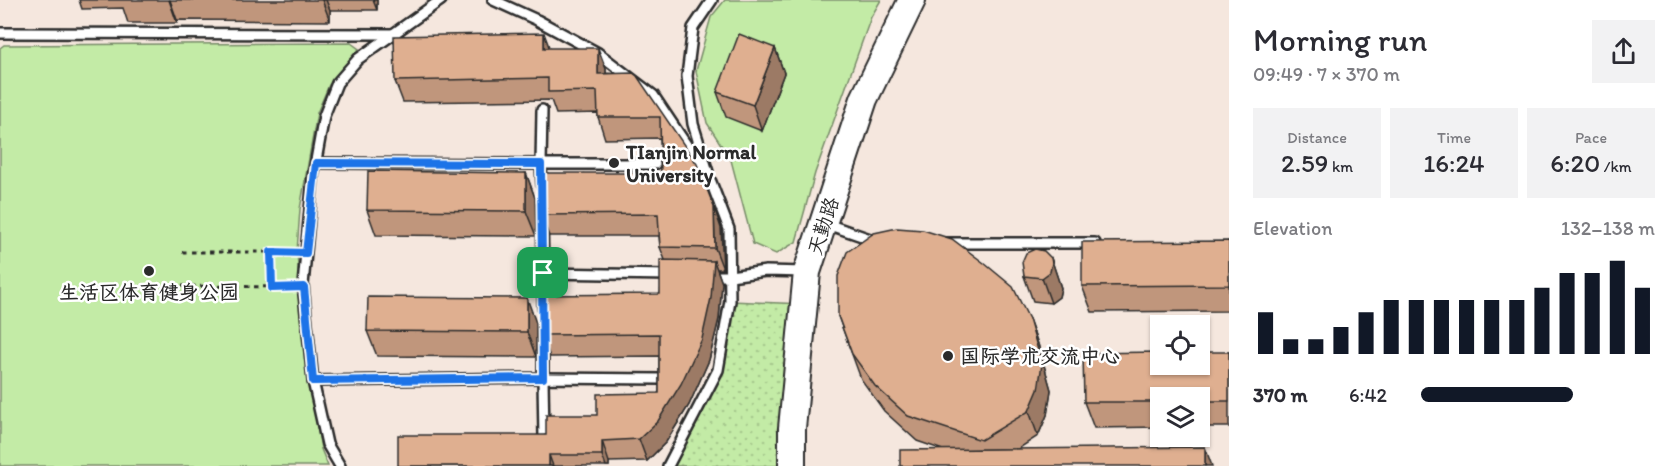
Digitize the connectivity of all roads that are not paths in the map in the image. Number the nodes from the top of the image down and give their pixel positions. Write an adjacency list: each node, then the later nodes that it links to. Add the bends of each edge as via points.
1 (441, 0): 6 (lane)
2 (493, 0): 11 (lane, via 598,53 653,95)
3 (712, 0): 11 (lane, via 693,28 687,76 693,124)
4 (912, 0): 12 (street, 天勤路, via 864,99)
5 (0, 33): 6 (lane)
6 (395, 34): 8 (lane, via 358,59 337,83 324,116)
7 (542, 110): 9 (lane)
8 (316, 163): 9 (lane); 23 (lane, via 304,287)
9 (541, 164): 10 (lane); 17 (lane)
10 (655, 164)
11 (711, 182): 20 (lane, via 729,229)
12 (824, 223): 13 (lane, via 882,243); 16 (street, 天勤路)
13 (893, 243)
14 (938, 243): 15 (lane)
15 (1110, 243)
16 (807, 272): 20 (lane); 27 (street, 天勤路)
17 (543, 273): 18 (lane); 21 (lane)
18 (684, 275)
19 (696, 275): 20 (lane)
20 (730, 276): 26 (lane, via 730,301 718,370)
21 (543, 378): 22 (lane); 23 (lane); 24 (lane)
22 (661, 379)
23 (313, 381): 25 (lane, via 327,444)
24 (544, 439)
25 (340, 466)
26 (668, 466)
27 (792, 466)

